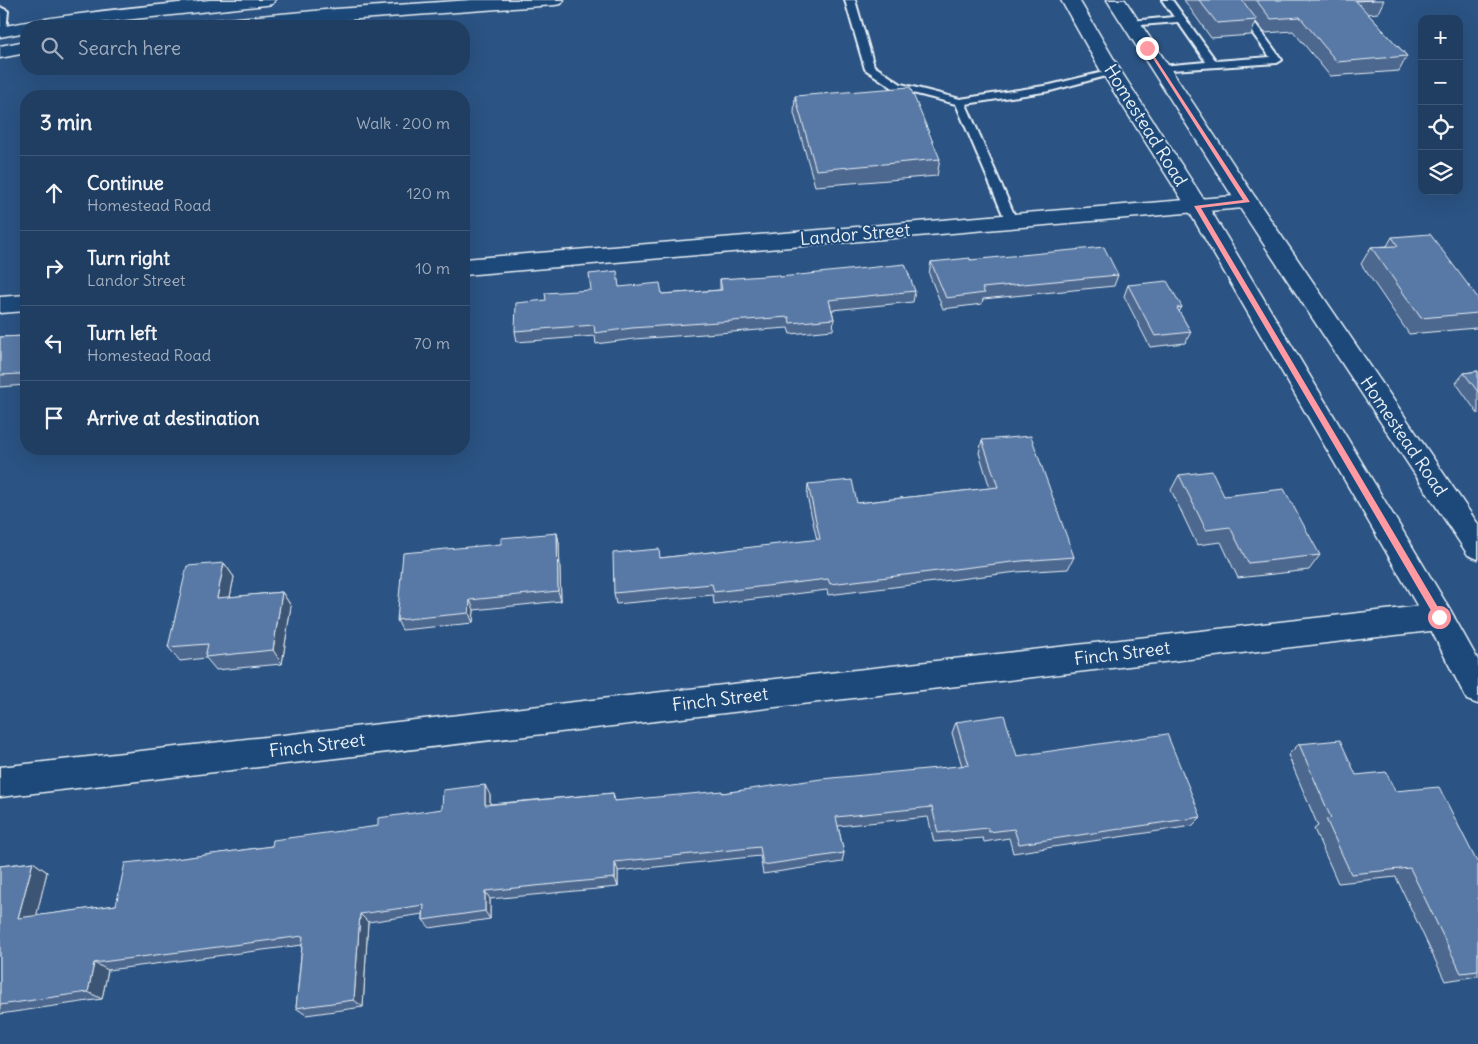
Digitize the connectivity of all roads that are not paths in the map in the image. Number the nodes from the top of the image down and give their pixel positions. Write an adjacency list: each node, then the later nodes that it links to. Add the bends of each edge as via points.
1 (266, 0): 11 (main road)
2 (555, 0): 8 (main road)
3 (850, 0): 21 (lane, via 870,67 897,86)
4 (1070, 0): 20 (main road, Homestead Road)
5 (1116, 0): 13 (main road, Homestead Road)
6 (1167, 0): 10 (lane)
7 (1233, 0): 18 (lane, via 1277,60)
8 (436, 4): 12 (main road)
9 (0, 10): 15 (lane, via 4,11)
10 (1180, 19): 13 (lane); 18 (lane)
11 (72, 20)
12 (271, 20)
13 (1131, 24): 19 (main road, Homestead Road)
14 (20, 28): 15 (main road)
15 (0, 32)
16 (20, 48): 17 (main road)
17 (0, 52)
18 (1213, 64): 19 (lane)
19 (1161, 69): 22 (main road, Homestead Road)
20 (1112, 73): 21 (lane, via 1050,88); 23 (main road, Homestead Road)
21 (960, 102): 24 (lane)
22 (1247, 202): 23 (main road, Landor Street); 28 (main road, Homestead Road)
23 (1197, 206): 24 (main road, Landor Street); 29 (main road, Homestead Road)
24 (1011, 222): 25 (main road, Landor Street)
25 (470, 267)
26 (20, 303): 27 (main road)
27 (0, 305)
28 (1478, 547)
29 (1439, 617): 30 (main road, Homestead Road); 31 (main road, Finch Street)
30 (1478, 690)
31 (0, 782)

